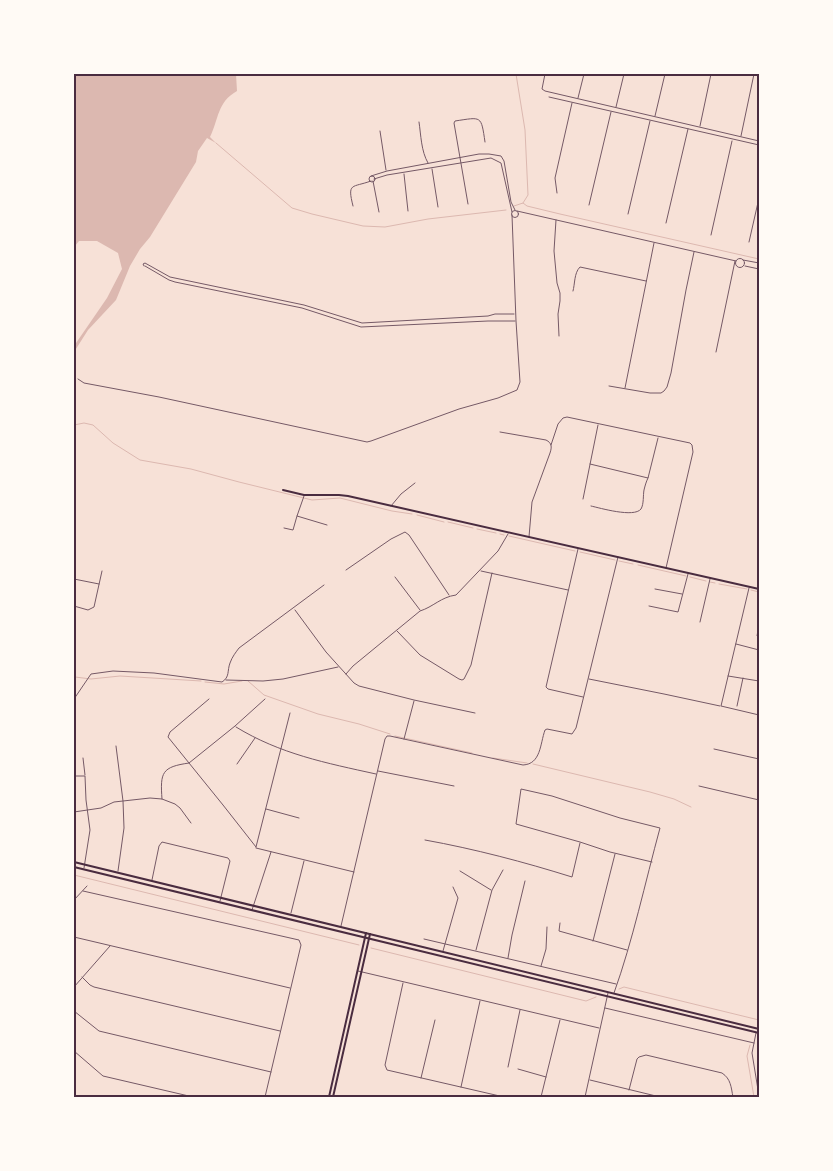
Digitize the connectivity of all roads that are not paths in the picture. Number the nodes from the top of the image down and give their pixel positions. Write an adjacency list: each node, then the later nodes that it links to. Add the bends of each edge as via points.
1 (545, 74): 8 (street, via 544,91)
2 (584, 74): 8 (street)
3 (624, 74): 10 (street)
4 (665, 74): 12 (street)
5 (711, 74): 15 (street)
6 (754, 74): 18 (street)
7 (549, 97): 9 (street)
8 (578, 99): 10 (street)
9 (572, 102): 11 (street); 33 (street, via 554,178)
10 (616, 108): 12 (street)
11 (611, 111): 13 (street); 36 (street)
12 (655, 117): 15 (street)
13 (650, 120): 16 (street); 44 (street)
14 (419, 122): 25 (street)
15 (699, 127): 18 (street)
16 (688, 129): 19 (street); 49 (street)
17 (380, 131): 27 (street)
18 (740, 136): 20 (street)
19 (732, 139): 22 (street); 50 (street)
20 (759, 141)
21 (485, 142): 23 (street, via 480,120 455,121)
22 (759, 146)
23 (459, 158): 24 (street); 25 (street); 40 (street, via 479,154 501,156)
24 (460, 163): 26 (street); 35 (street); 43 (street, via 491,158 501,162)
25 (429, 164): 27 (street)
26 (431, 168): 28 (street); 38 (street)
27 (386, 172): 29 (street)
28 (404, 173): 31 (street); 39 (street)
29 (371, 176): 30 (street); 31 (street, via 374,176)
30 (368, 178): 31 (street); 32 (street)
31 (373, 180): 32 (street); 41 (street)
32 (366, 183): 37 (street, via 351,188)
33 (557, 193)
34 (759, 198): 52 (street)
35 (468, 204)
36 (589, 205)
37 (353, 206)
38 (438, 207)
39 (408, 211)
40 (516, 211): 42 (street); 43 (street); 45 (street)
41 (379, 212)
42 (522, 213): 45 (street); 47 (street)
43 (512, 214): 46 (street); 48 (street)
44 (628, 214)
45 (518, 215): 46 (street)
46 (515, 217): 48 (street)
47 (556, 220): 51 (street); 63 (street, via 554,251 560,294)
48 (511, 222): 61 (street)
49 (666, 223)
50 (710, 235)
51 (654, 242): 53 (street); 59 (street)
52 (749, 242)
53 (695, 251): 55 (street); 67 (street, via 666,387 661,393)
54 (743, 260): 55 (street); 56 (street); 57 (street)
55 (735, 261): 57 (street, via 738,267); 64 (street)
56 (759, 263)
57 (744, 266): 58 (street)
58 (759, 269)
59 (647, 281): 60 (street, via 580,267); 67 (street)
60 (573, 291)
61 (515, 314): 62 (street); 62 (street, via 362,323 304,305 170,277 143,264 175,282 302,308 361,327)
62 (516, 321): 65 (street, via 520,382 517,390 371,441 84,383)
63 (559, 336)
64 (716, 352)
65 (78, 379)
66 (609, 386): 67 (street)
67 (625, 388)
68 (598, 424): 70 (street); 71 (street, via 562,418); 72 (street)
69 (500, 432): 71 (street, via 546,440)
70 (658, 437): 73 (street); 87 (street, via 690,443 693,448)
71 (551, 445): 84 (street, via 532,502)
72 (590, 464): 73 (street); 77 (street)
73 (648, 478): 79 (street, via 641,509 636,512)
74 (415, 483): 78 (street)
75 (283, 490): 76 (main road)
76 (303, 497): 78 (main road, via 341,495); 80 (street)
77 (583, 499)
78 (390, 506): 83 (main road)
79 (591, 506)
80 (298, 516): 81 (street); 82 (street, via 293,530)
81 (327, 525)
82 (284, 528)
83 (508, 533): 84 (main road); 90 (street, via 498,551)
84 (529, 537): 85 (main road)
85 (578, 548): 86 (main road); 101 (street)
86 (618, 557): 87 (main road); 118 (street)
87 (666, 568): 91 (main road)
88 (346, 570): 103 (street, via 405,532)
89 (102, 571): 96 (street)
90 (480, 571): 92 (street); 103 (street, via 456,595)
91 (688, 573): 94 (main road); 102 (street)
92 (492, 574): 101 (street); 110 (street, via 471,664 464,679 420,655)
93 (395, 577): 107 (street)
94 (710, 578): 98 (main road); 108 (street)
95 (74, 579): 96 (street)
96 (99, 584): 104 (street, via 94,607 88,610)
97 (324, 585): 106 (street)
98 (749, 587): 100 (main road); 112 (street)
99 (655, 589): 102 (street)
100 (759, 589)
101 (568, 591): 121 (street, via 546,687)
102 (683, 594): 105 (street, via 678,612)
103 (449, 596): 107 (street)
104 (74, 606)
105 (649, 606)
106 (294, 608): 114 (street); 119 (street, via 239,648)
107 (420, 610): 110 (street)
108 (700, 622)
109 (759, 624): 111 (street)
110 (397, 630): 115 (street)
111 (759, 636)
112 (736, 644): 113 (street); 116 (street)
113 (759, 650)
114 (339, 667): 115 (street); 119 (street, via 283,679)
115 (345, 675): 125 (street, via 358,686)
116 (728, 676): 117 (street); 126 (street)
117 (744, 678): 120 (street); 127 (street)
118 (588, 679): 121 (street); 126 (street)
119 (225, 680): 122 (street, via 154,672 91,674)
120 (759, 681)
121 (584, 698): 133 (street, via 574,732 570,735 545,730 536,760 529,764)
122 (74, 699)
123 (209, 699): 139 (street, via 168,737)
124 (265, 699): 131 (street)
125 (414, 700): 129 (street); 133 (street)
126 (721, 706): 130 (street)
127 (737, 706)
128 (290, 713): 135 (street)
129 (474, 713)
130 (759, 716)
131 (234, 726): 132 (street); 139 (street)
132 (255, 738): 135 (street); 140 (street)
133 (404, 739): 141 (street, via 387,736)
134 (116, 746): 149 (street)
135 (280, 749): 142 (street); 150 (street)
136 (714, 749): 138 (street)
137 (83, 758): 144 (street)
138 (759, 759)
139 (189, 763): 147 (street, via 174,765 162,776); 157 (street)
140 (237, 764)
141 (377, 771): 142 (street); 145 (street)
142 (376, 775): 169 (street)
143 (74, 776): 144 (street)
144 (85, 776): 151 (street)
145 (454, 786)
146 (699, 786): 148 (street)
147 (162, 799): 149 (street); 154 (street, via 175,804)
148 (759, 800)
149 (123, 801): 151 (street); 168 (street, via 124,828)
150 (265, 809): 153 (street); 157 (street)
151 (88, 810): 152 (street); 163 (street, via 90,830)
152 (74, 812)
153 (299, 818)
154 (191, 822)
155 (425, 840): 156 (street, via 522,861 572,877)
156 (580, 842): 159 (street); 162 (street, via 516,824 521,788 660,828)
157 (256, 848): 158 (street)
158 (271, 851): 160 (street); 179 (street)
159 (615, 853): 162 (street); 191 (street)
160 (304, 860): 169 (street); 181 (street)
161 (74, 862): 163 (main road)
162 (652, 862): 194 (street)
163 (85, 864): 165 (street); 168 (main road)
164 (74, 867): 165 (main road)
165 (84, 869): 178 (main road)
166 (502, 870): 174 (street)
167 (460, 871): 174 (street)
168 (118, 872): 170 (main road)
169 (354, 872): 183 (street)
170 (152, 881): 176 (main road); 176 (street, via 162,842 215,854 230,861)
171 (525, 881): 197 (street)
172 (87, 886): 175 (street)
173 (453, 887): 192 (street, via 458,898)
174 (492, 890): 195 (street)
175 (83, 891): 177 (street); 205 (street, via 299,940 300,950)
176 (221, 897): 178 (street); 179 (main road)
177 (74, 900)
178 (220, 902): 180 (main road)
179 (254, 905): 180 (street); 181 (main road)
180 (252, 910): 188 (main road)
181 (291, 914): 183 (main road)
182 (560, 924): 191 (street, via 559,931)
183 (341, 927): 185 (main road)
184 (547, 927): 198 (street)
185 (366, 933): 186 (main road); 188 (main road)
186 (370, 934): 189 (main road); 196 (main road)
187 (74, 937): 193 (street)
188 (365, 938): 189 (main road); 199 (main road)
189 (369, 939): 200 (main road); 208 (main road)
190 (424, 939): 192 (street)
191 (592, 941): 194 (street)
192 (445, 943): 195 (street); 196 (street)
193 (110, 946): 201 (street); 205 (street)
194 (628, 950): 203 (street)
195 (476, 951): 197 (street)
196 (443, 952): 206 (main road)
197 (508, 958): 198 (street)
198 (541, 966): 203 (street)
199 (358, 971): 200 (street); 232 (main road)
200 (361, 972): 202 (street); 233 (main road)
201 (82, 977): 204 (street); 217 (street, via 91,986)
202 (404, 982): 209 (street); 224 (street, via 386,1067 389,1071)
203 (617, 984): 207 (street)
204 (74, 987)
205 (291, 988): 217 (street)
206 (608, 992): 207 (main road); 208 (street)
207 (614, 993): 216 (main road)
208 (607, 997): 210 (street); 218 (main road)
209 (480, 1000): 211 (street); 227 (street)
210 (604, 1008): 215 (street); 219 (street)
211 (520, 1010): 213 (street); 221 (street)
212 (74, 1011): 223 (street, via 99,1031)
213 (560, 1019): 215 (street); 225 (street)
214 (435, 1020): 224 (street)
215 (600, 1028): 226 (street)
216 (759, 1029)
217 (281, 1031): 223 (street)
218 (758, 1033): 219 (street)
219 (754, 1043): 229 (street, via 752,1053)
220 (74, 1051): 230 (street, via 103,1076)
221 (508, 1067)
222 (518, 1070): 225 (street)
223 (271, 1072): 231 (street)
224 (421, 1078): 227 (street)
225 (546, 1078): 235 (street)
226 (589, 1080): 228 (street); 236 (street)
227 (461, 1087): 234 (street)
228 (629, 1090): 237 (street); 238 (street, via 637,1059 646,1055 722,1073 731,1084)
229 (759, 1096)
230 (193, 1097)
231 (265, 1097)
232 (328, 1097)
233 (333, 1097)
234 (504, 1097)
235 (542, 1097)
236 (585, 1097)
237 (660, 1097)
238 (733, 1097)

